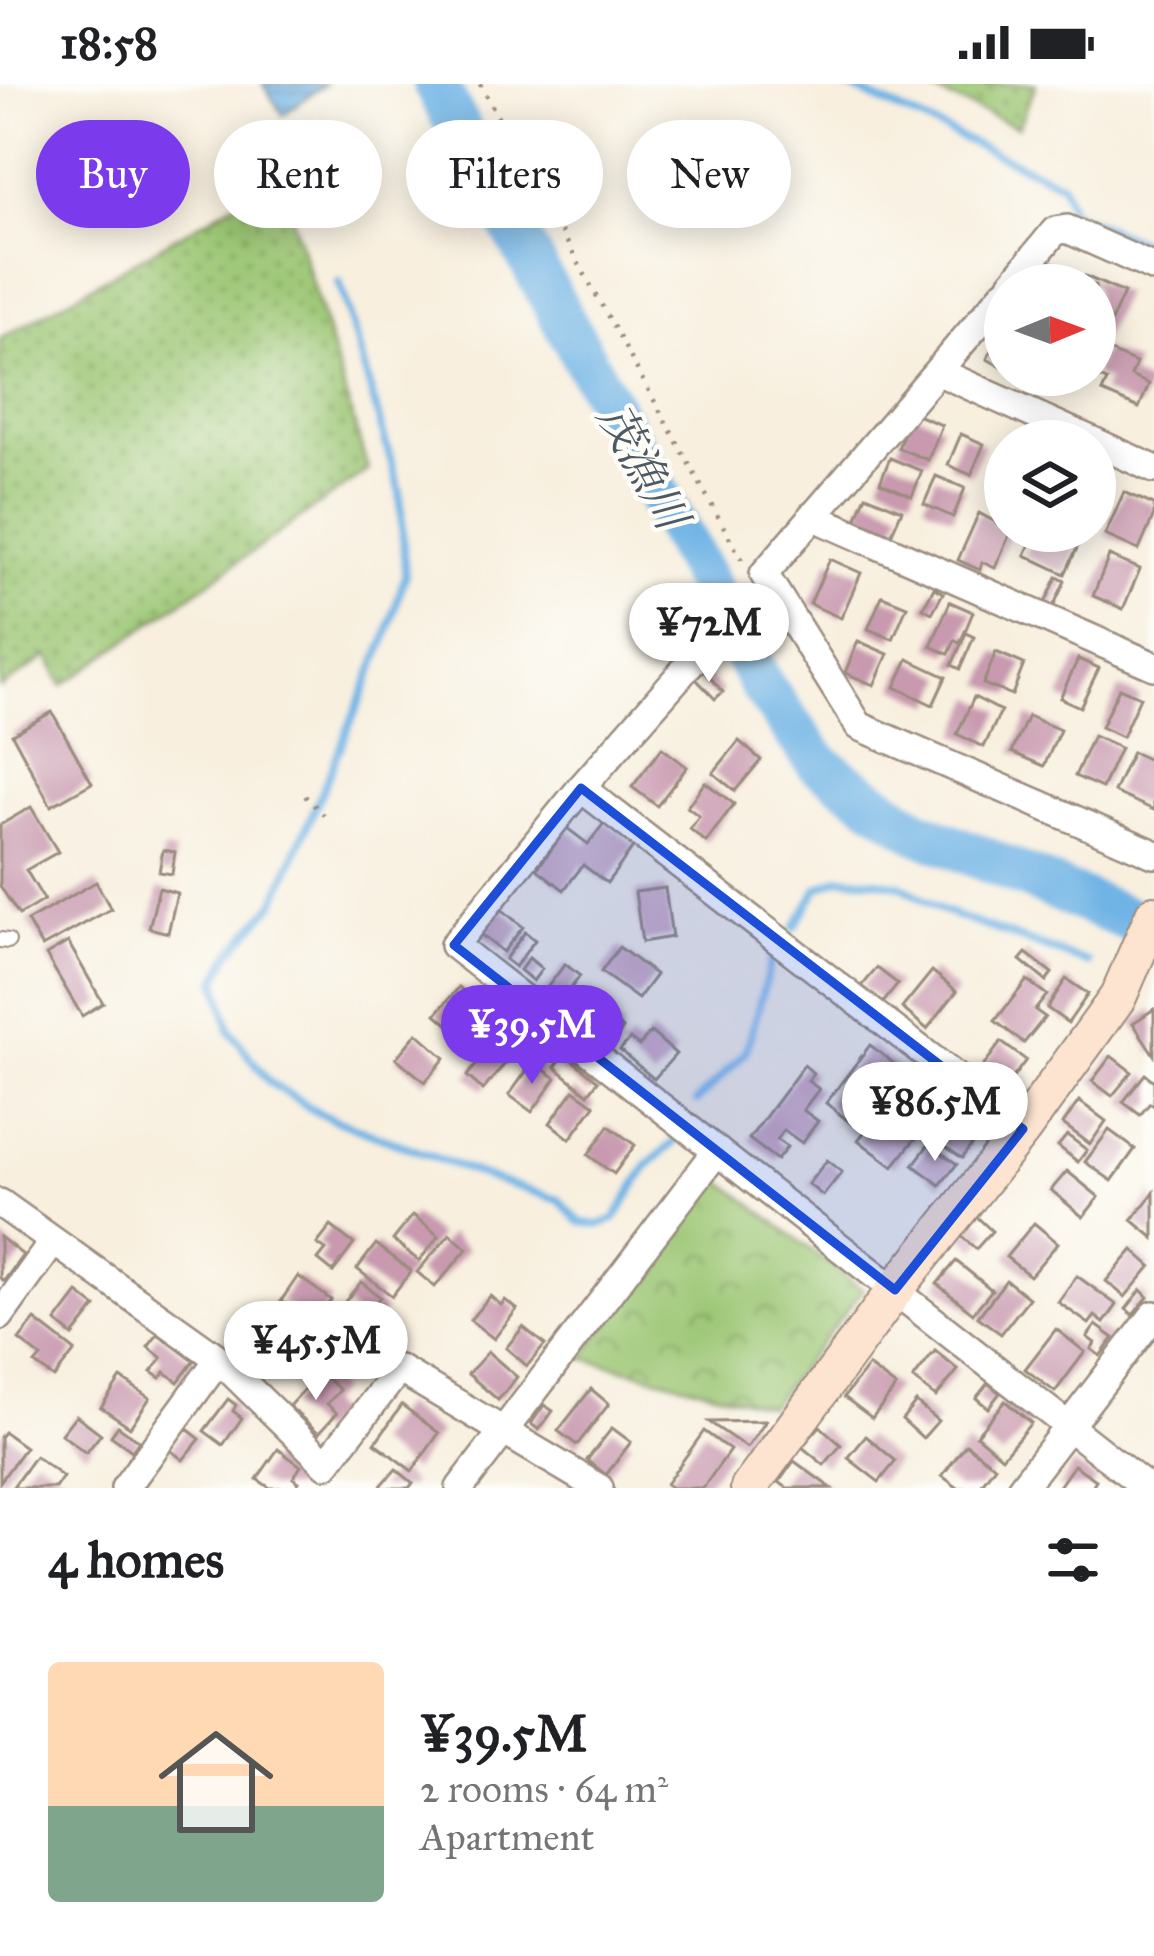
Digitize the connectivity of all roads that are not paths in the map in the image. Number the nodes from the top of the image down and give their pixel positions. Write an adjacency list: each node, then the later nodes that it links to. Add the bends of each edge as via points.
1 (1028, 264): 2 (street, via 1066,229)
2 (1154, 268)
3 (984, 317): 4 (street)
4 (939, 372): 5 (street); 8 (street)
5 (1047, 420)
6 (1116, 451): 7 (street)
7 (1154, 469)
8 (812, 515): 10 (street); 12 (street, via 764,574 859,726)
9 (701, 651): 11 (street)
10 (1154, 666)
11 (581, 788): 14 (street); 15 (street, via 454,945)
12 (1154, 854)
13 (1154, 914): 14 (street, via 1118,997)
14 (1023, 1130): 18 (street)
15 (717, 1151): 18 (street); 23 (street)
16 (0, 1203): 17 (street)
17 (53, 1242): 20 (street); 21 (street)
18 (895, 1291): 22 (street); 27 (street)
19 (1154, 1315): 22 (street)
20 (0, 1316)
21 (219, 1359): 23 (street, via 326,1464 400,1369); 24 (street)
22 (1068, 1426): 28 (street); 29 (street)
23 (502, 1432): 25 (street); 26 (street)
24 (124, 1488)
25 (460, 1488)
26 (599, 1488)
27 (748, 1488)
28 (1021, 1488)
29 (1148, 1488)

